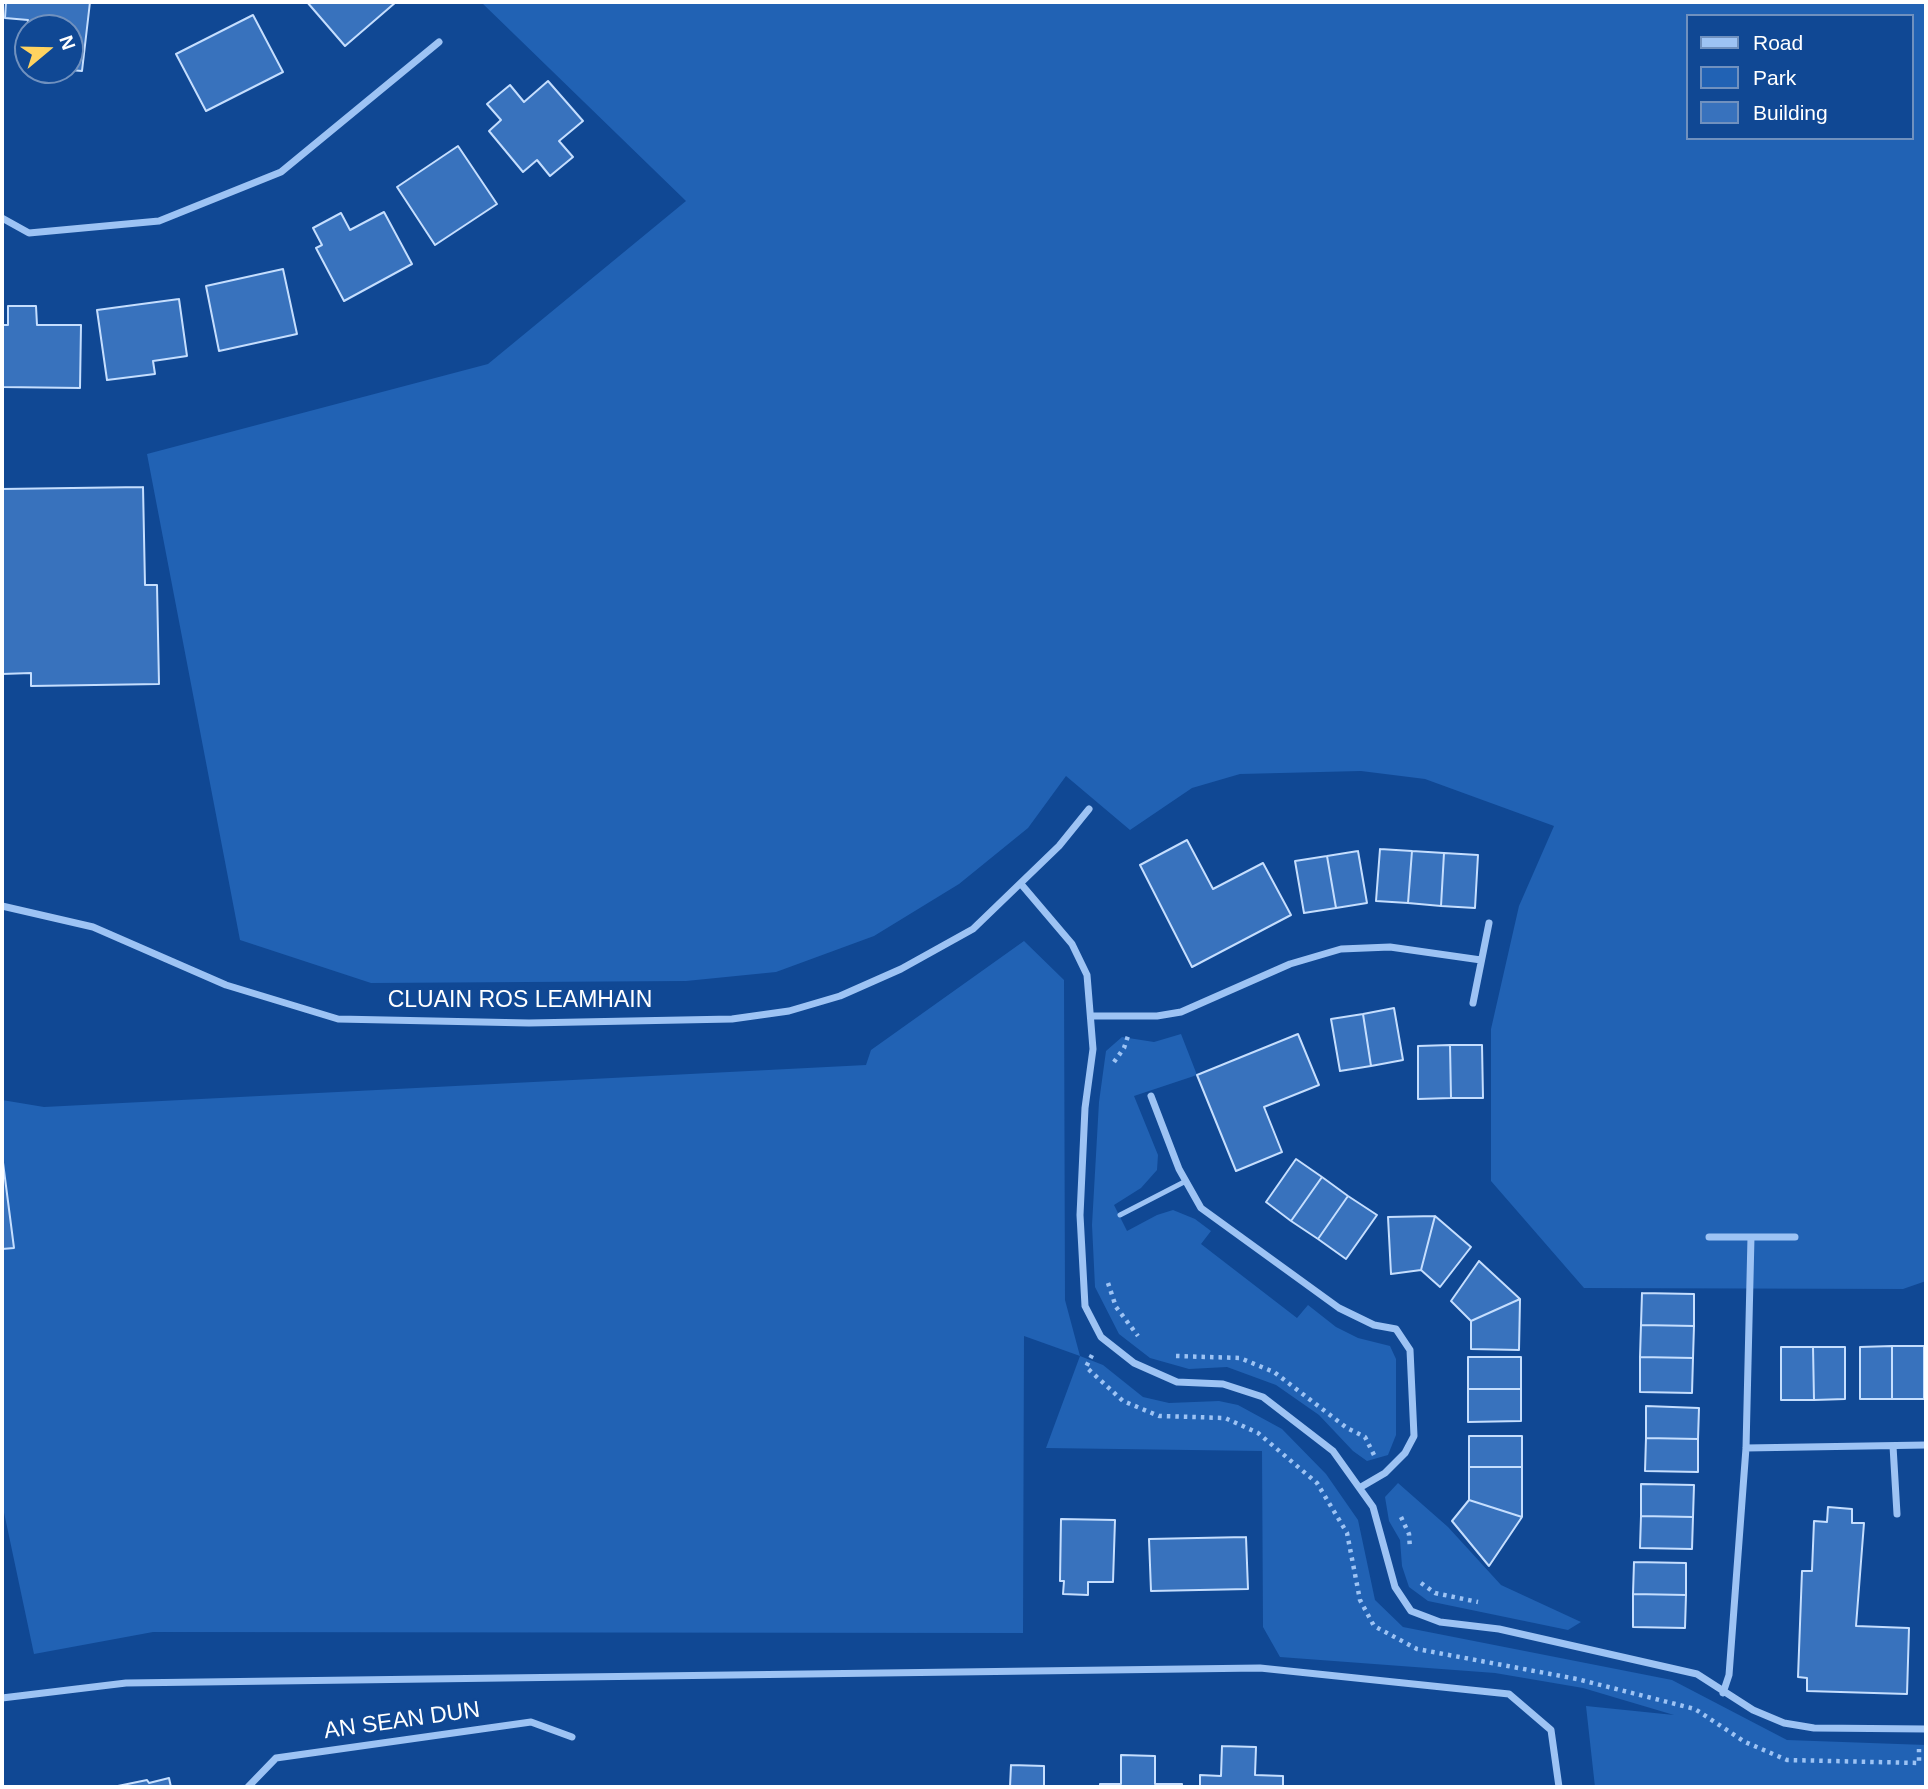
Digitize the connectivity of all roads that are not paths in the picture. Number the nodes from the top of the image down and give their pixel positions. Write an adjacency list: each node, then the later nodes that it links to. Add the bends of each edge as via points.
1 (439, 42): 2 (street, via 281,172 159,221 29,233)
2 (2, 218)
3 (1088, 809): 4 (street, CLUAIN ROS LEAMHAIN)
4 (1021, 884): 5 (street, CLUAIN ROS LEAMHAIN, via 973,929 901,969 840,996 789,1011 733,1019 529,1023 338,1019 226,985 93,927); 9 (street, via 1072,944 1087,975)
5 (2, 906)
6 (1489, 923): 7 (street)
7 (1481, 960): 8 (street); 9 (street, via 1390,947 1341,949 1290,964 1181,1012)
8 (1472, 1003)
9 (1092, 1016): 19 (street, via 1080,1215 1085,1306 1101,1338 1135,1363 1177,1382 1223,1384 1263,1397 1333,1451)
10 (1151, 1096): 11 (street)
11 (1186, 1181): 12 (lane); 19 (street, via 1201,1208 1339,1308 1374,1325 1396,1329 1410,1350 1414,1436 1385,1473)
12 (1120, 1215)
13 (1709, 1237): 14 (street)
14 (1751, 1237): 15 (street); 18 (street)
15 (1795, 1237)
16 (1926, 1445): 17 (street)
17 (1893, 1446): 18 (street); 20 (street)
18 (1746, 1448): 21 (street, via 1729,1675)
19 (1362, 1487): 21 (street, via 1373,1507 1395,1587 1411,1611 1440,1622 1499,1629 1697,1674)
20 (1897, 1514)
21 (1723, 1693): 23 (street, via 1784,1723 1814,1728)
22 (2, 1699): 26 (street, via 126,1683 1260,1668 1509,1694 1551,1730)
23 (1923, 1729)
24 (572, 1737): 25 (street, AN SEAN DUN, via 531,1722 276,1758)
25 (248, 1787)
26 (1559, 1787)

